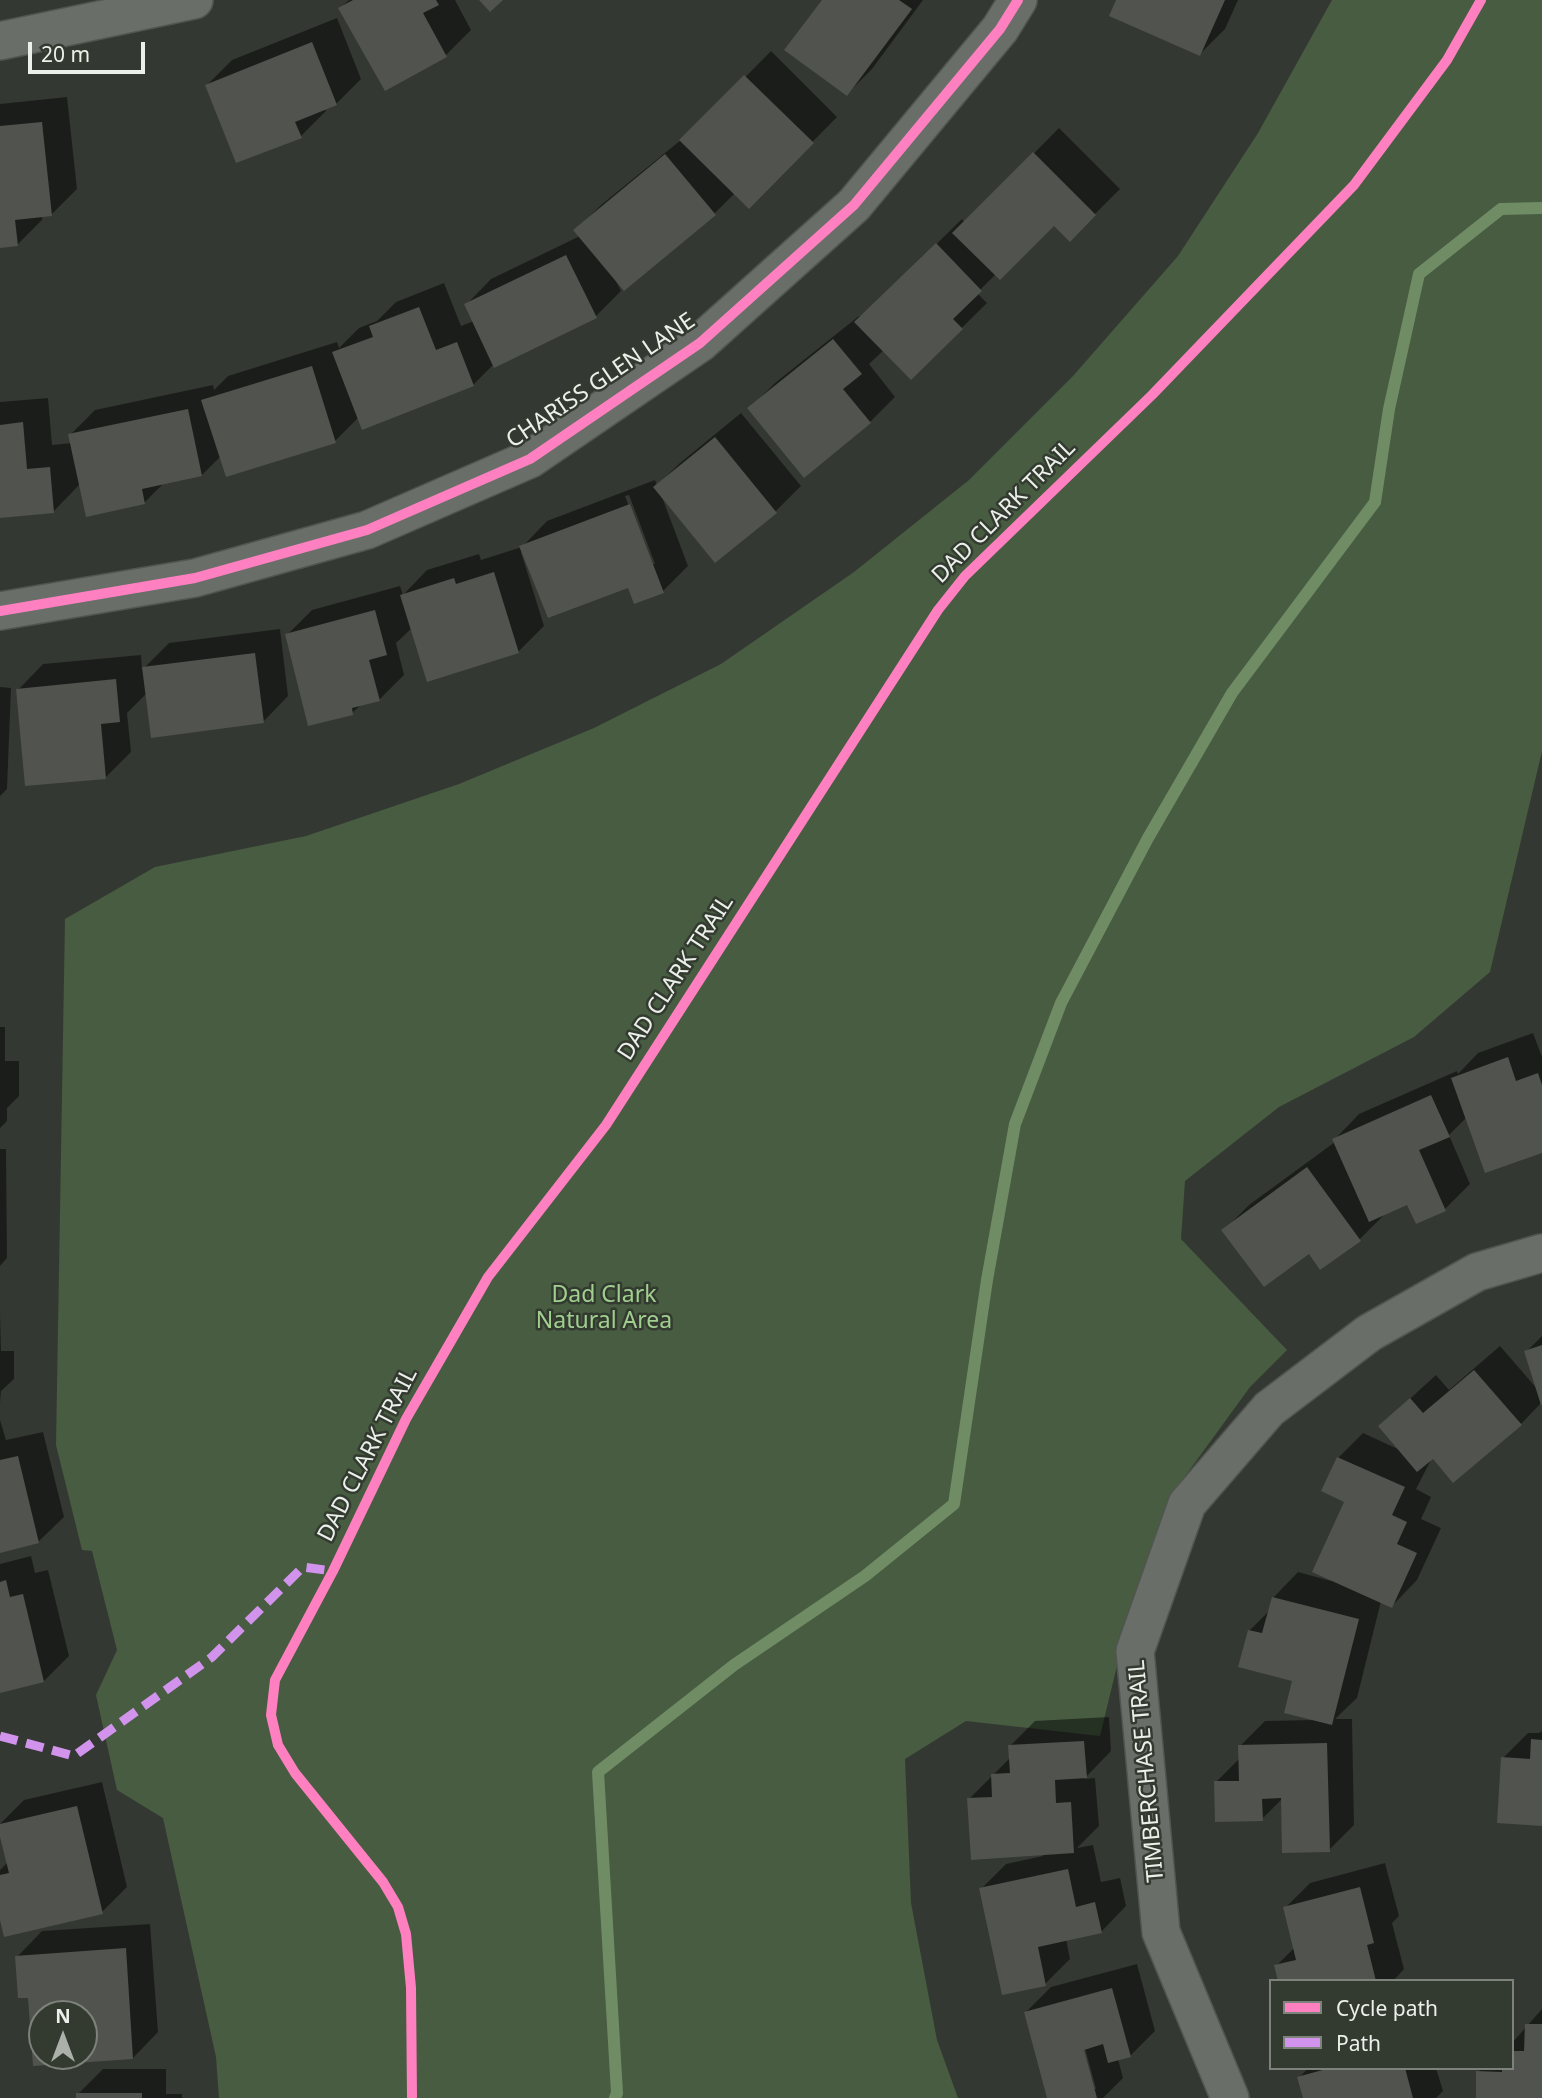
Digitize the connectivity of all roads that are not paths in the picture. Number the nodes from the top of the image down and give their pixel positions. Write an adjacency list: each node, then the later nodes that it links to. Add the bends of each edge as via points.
1 (194, 0): 3 (street)
2 (1017, 0): 4 (street, CHARISS GLEN LANE, via 1000,29 853,205 699,343 530,459 368,530 195,578)
3 (0, 41)
4 (0, 611)
5 (1542, 1253): 6 (street, TIMBERCHASE TRAIL, via 1477,1272 1369,1334 1269,1409 1187,1504 1135,1651 1161,1932)
6 (1230, 2098)

